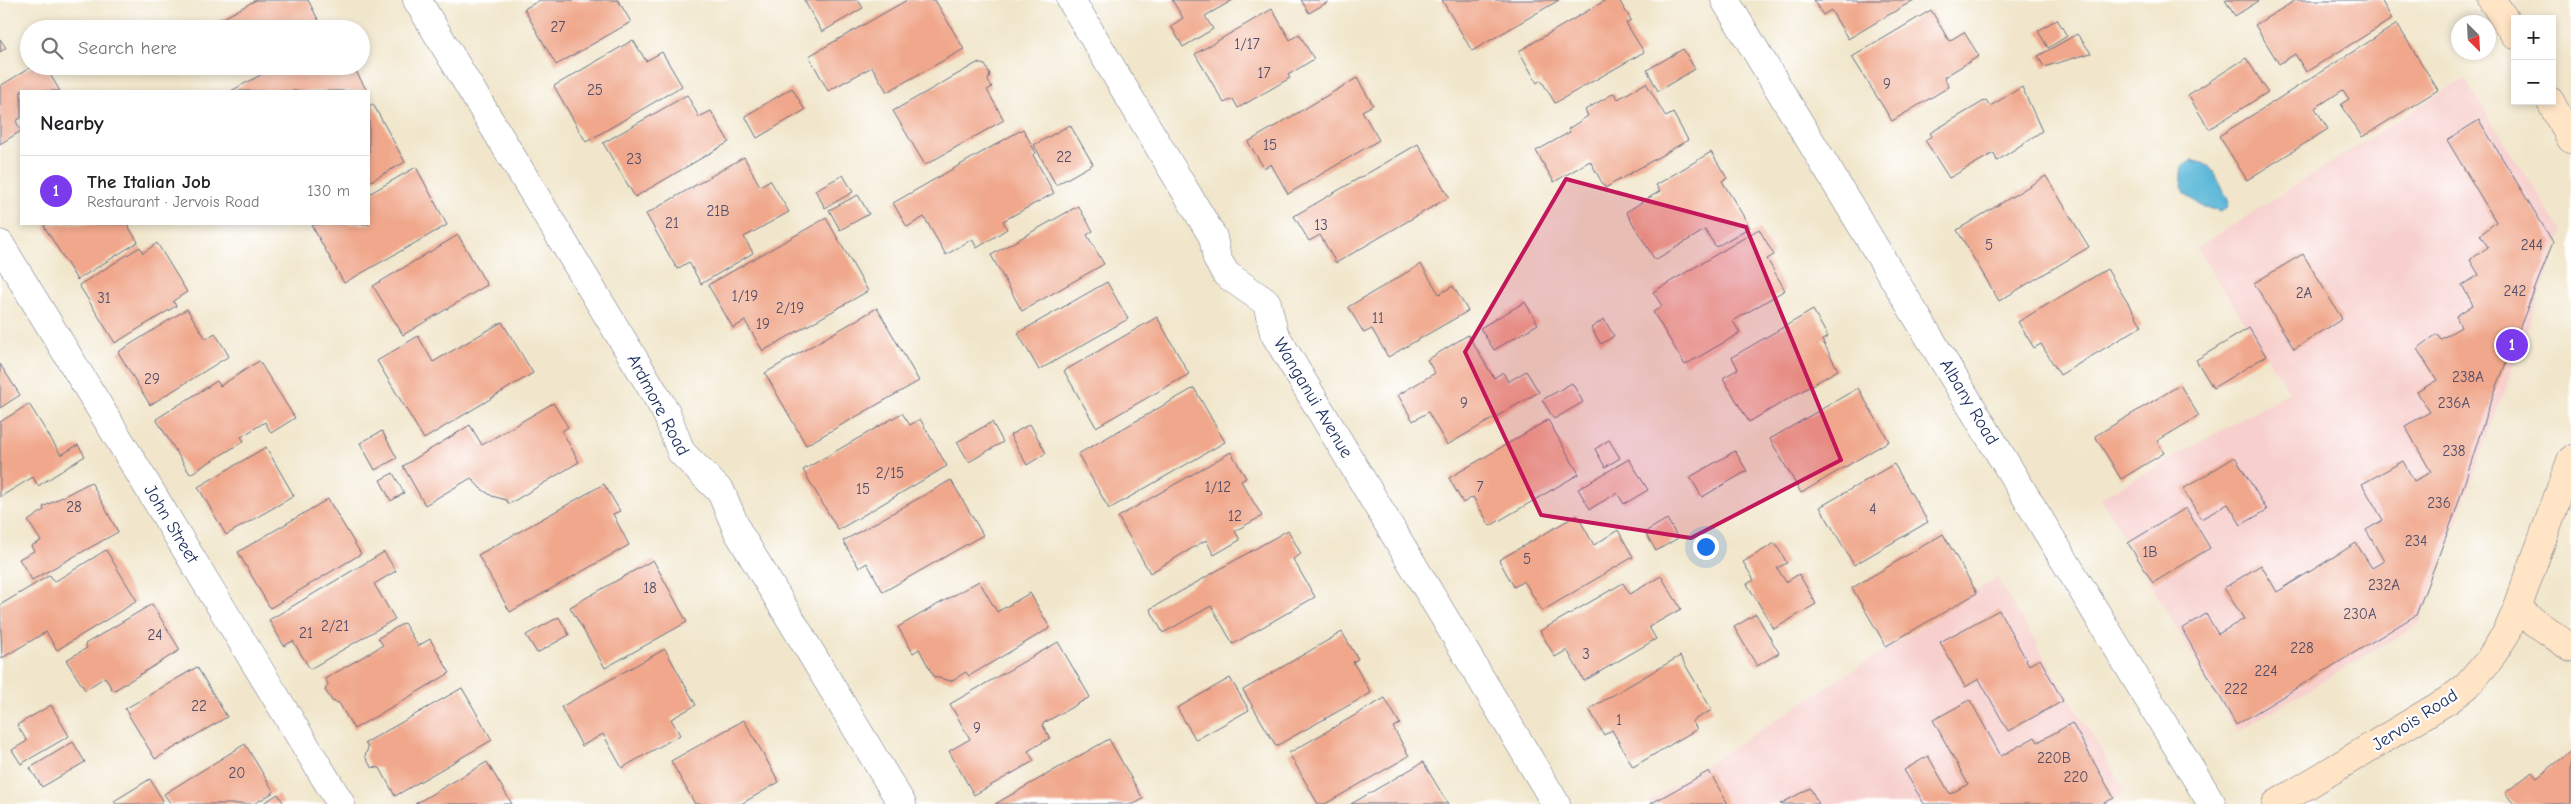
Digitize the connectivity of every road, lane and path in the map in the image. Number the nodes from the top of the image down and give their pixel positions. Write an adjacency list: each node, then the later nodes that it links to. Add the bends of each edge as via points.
1 (417, 0): 15 (street, Ardmore Road, via 666,412 681,452 722,492 738,532)
2 (1071, 0): 16 (street, Wanganui Avenue, via 1213,237 1221,267 1267,302 1274,333)
3 (1726, 0): 17 (street, Albany Road)
4 (2492, 0): 5 (main road)
5 (2511, 29)
6 (2556, 90): 7 (main road)
7 (2571, 99)
8 (2552, 105): 9 (main road)
9 (2571, 139)
10 (0, 244): 14 (street, John Street)
11 (2571, 460): 12 (main road, Jervois Road)
12 (2517, 609): 13 (main road); 18 (main road, Jervois Road, via 2489,660 2450,699)
13 (2571, 648)
14 (341, 804)
15 (902, 804)
16 (1556, 804)
17 (2212, 804)
18 (2276, 804)

